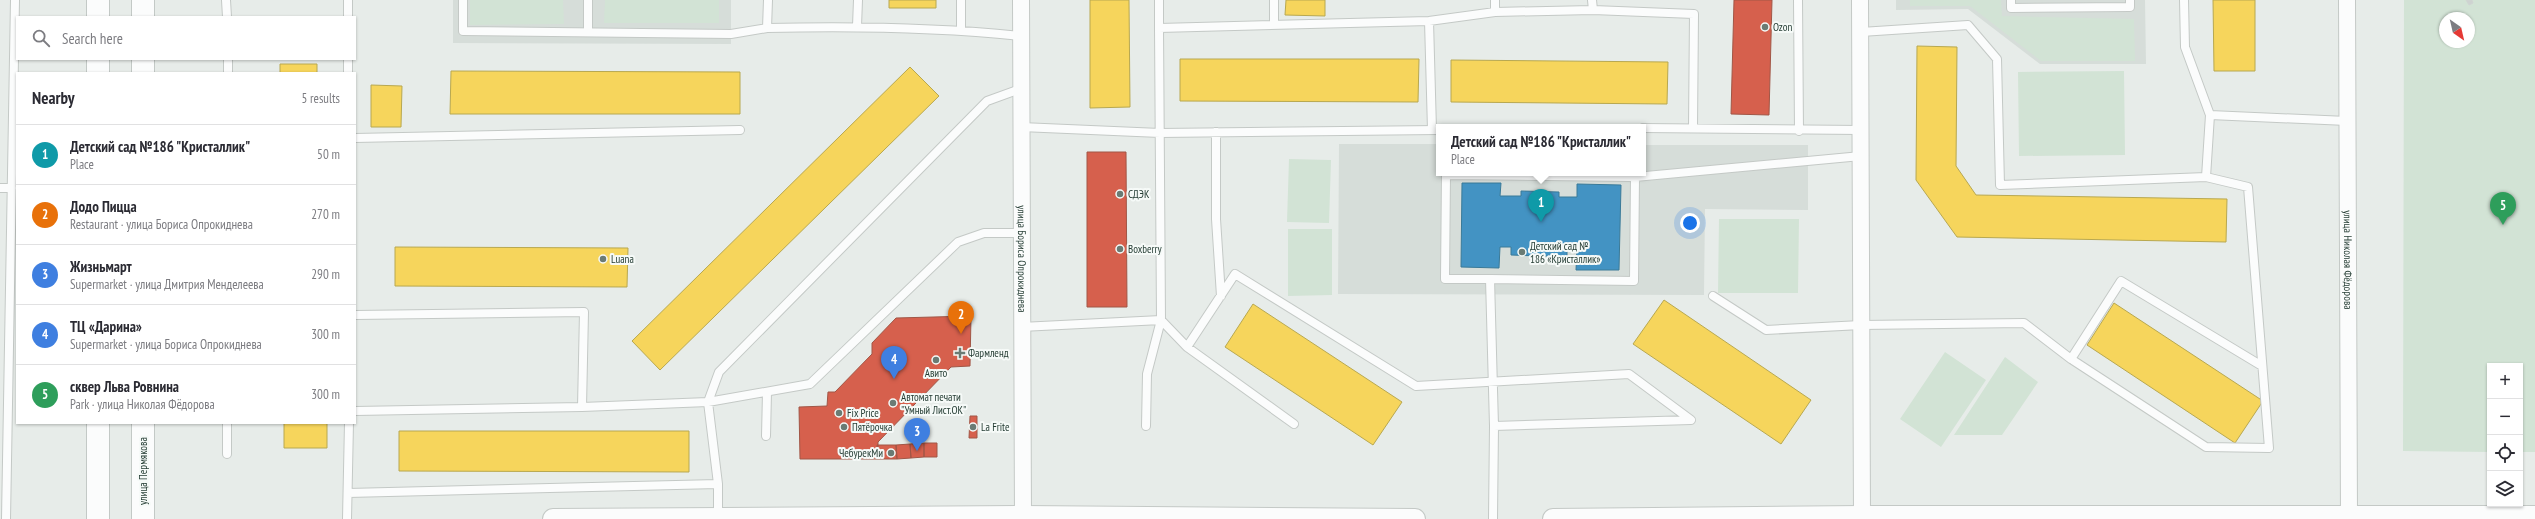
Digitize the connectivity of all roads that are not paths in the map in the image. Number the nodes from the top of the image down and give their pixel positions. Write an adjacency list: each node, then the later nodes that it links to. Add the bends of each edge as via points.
1 (15, 0): 64 (lane)
2 (98, 0): 24 (main road)
3 (143, 0): 25 (main road)
4 (226, 0): 26 (lane)
5 (348, 0): 27 (lane)
6 (463, 0): 34 (lane, via 463,31)
7 (588, 0): 34 (lane)
8 (768, 0): 31 (lane)
9 (858, 0): 30 (lane)
10 (961, 0): 33 (lane)
11 (1021, 0): 36 (street, улица Бориса Опрокиднева)
12 (1159, 0): 32 (lane)
13 (1274, 0): 29 (lane)
14 (1495, 0): 23 (lane)
15 (1592, 0): 22 (lane)
16 (1798, 0): 54 (lane)
17 (1860, 0): 35 (street)
18 (2011, 0): 19 (lane, via 2011,8 2130,7)
19 (2130, 0)
20 (2184, 0): 46 (lane, via 2185,47)
21 (2347, 0): 47 (street, улица Николая Фёдорова)
22 (1593, 10): 23 (lane); 50 (lane, via 1694,14)
23 (1495, 12): 28 (lane)
24 (98, 16)
25 (143, 16)
26 (227, 16)
27 (348, 16)
28 (1430, 21): 29 (lane); 52 (lane)
29 (1274, 25): 32 (lane)
30 (857, 26): 31 (lane); 33 (lane)
31 (768, 28): 34 (lane, via 731,34)
32 (1159, 28): 56 (lane)
33 (961, 30): 36 (lane)
34 (588, 32)
35 (1860, 32): 53 (street); 62 (lane, via 1968,25 1997,59 2000,185)
36 (1020, 36): 45 (street, улица Бориса Опрокиднева)
37 (98, 60): 41 (main road)
38 (143, 60): 42 (main road)
39 (228, 60): 43 (lane)
40 (348, 60): 44 (lane)
41 (98, 72)
42 (143, 72)
43 (228, 72)
44 (348, 72)
45 (1020, 89): 48 (street, улица Бориса Опрокиднева); 78 (lane, via 987,101 981,107 719,372)
46 (2210, 115): 47 (lane); 62 (lane)
47 (2347, 121): 96 (street, улица Николая Фёдорова)
48 (1021, 127): 56 (lane); 65 (street, улица Бориса Опрокиднева)
49 (1646, 128): 50 (lane)
50 (1693, 128): 54 (lane)
51 (740, 130): 57 (lane)
52 (1436, 130): 55 (lane)
53 (1861, 130): 54 (lane); 58 (street)
54 (1799, 131)
55 (1216, 132): 56 (lane); 67 (lane, via 1216,219)
56 (1160, 133): 70 (lane)
57 (356, 138)
58 (1861, 156): 60 (lane); 71 (street)
59 (1646, 176): 61 (lane)
60 (1646, 176)
61 (1635, 177): 66 (lane, via 1634,281); 66 (lane, via 1446,176 1445,279)
62 (2206, 177): 75 (lane, via 2248,187)
63 (0, 188): 64 (lane)
64 (12, 188): 97 (lane)
65 (1021, 233): 72 (street, улица Бориса Опрокиднева); 77 (lane, via 984,232 958,242 810,384)
66 (1490, 279): 76 (lane)
67 (1221, 296): 73 (lane); 76 (lane, via 1235,274 1416,386)
68 (1713, 296): 71 (lane, via 1766,330)
69 (356, 315): 79 (lane, via 584,312)
70 (1161, 320): 72 (lane); 73 (lane); 86 (lane, via 1147,374)
71 (1861, 325): 74 (lane, via 2024,324); 92 (street)
72 (1021, 327): 95 (street, улица Бориса Опрокиднева)
73 (1187, 347): 85 (lane)
74 (2071, 359): 75 (lane, via 2121,281); 75 (lane, via 2206,447 2269,448)
75 (2262, 366)
76 (1491, 380): 87 (lane); 87 (lane, via 1629,374 1691,420)
77 (767, 392): 78 (lane); 88 (lane)
78 (708, 402): 79 (lane); 90 (lane)
79 (582, 407): 80 (lane)
80 (356, 411)
81 (98, 424): 98 (main road)
82 (143, 424): 99 (main road, улица Пермякова)
83 (227, 424): 89 (lane)
84 (350, 424): 91 (lane)
85 (1294, 424)
86 (1146, 426)
87 (1494, 426): 103 (lane)
88 (766, 436)
89 (227, 454)
90 (718, 484): 91 (lane); 94 (lane)
91 (348, 493): 100 (lane)
92 (1862, 516): 96 (street); 104 (street)
93 (2535, 516): 96 (street)
94 (718, 517): 95 (street); 101 (street)
95 (1023, 517): 102 (street)
96 (2349, 518)
97 (6, 519)
98 (98, 519)
99 (143, 519)
100 (347, 519)
101 (553, 519)
102 (1415, 519)
103 (1493, 519)
104 (1553, 519)

